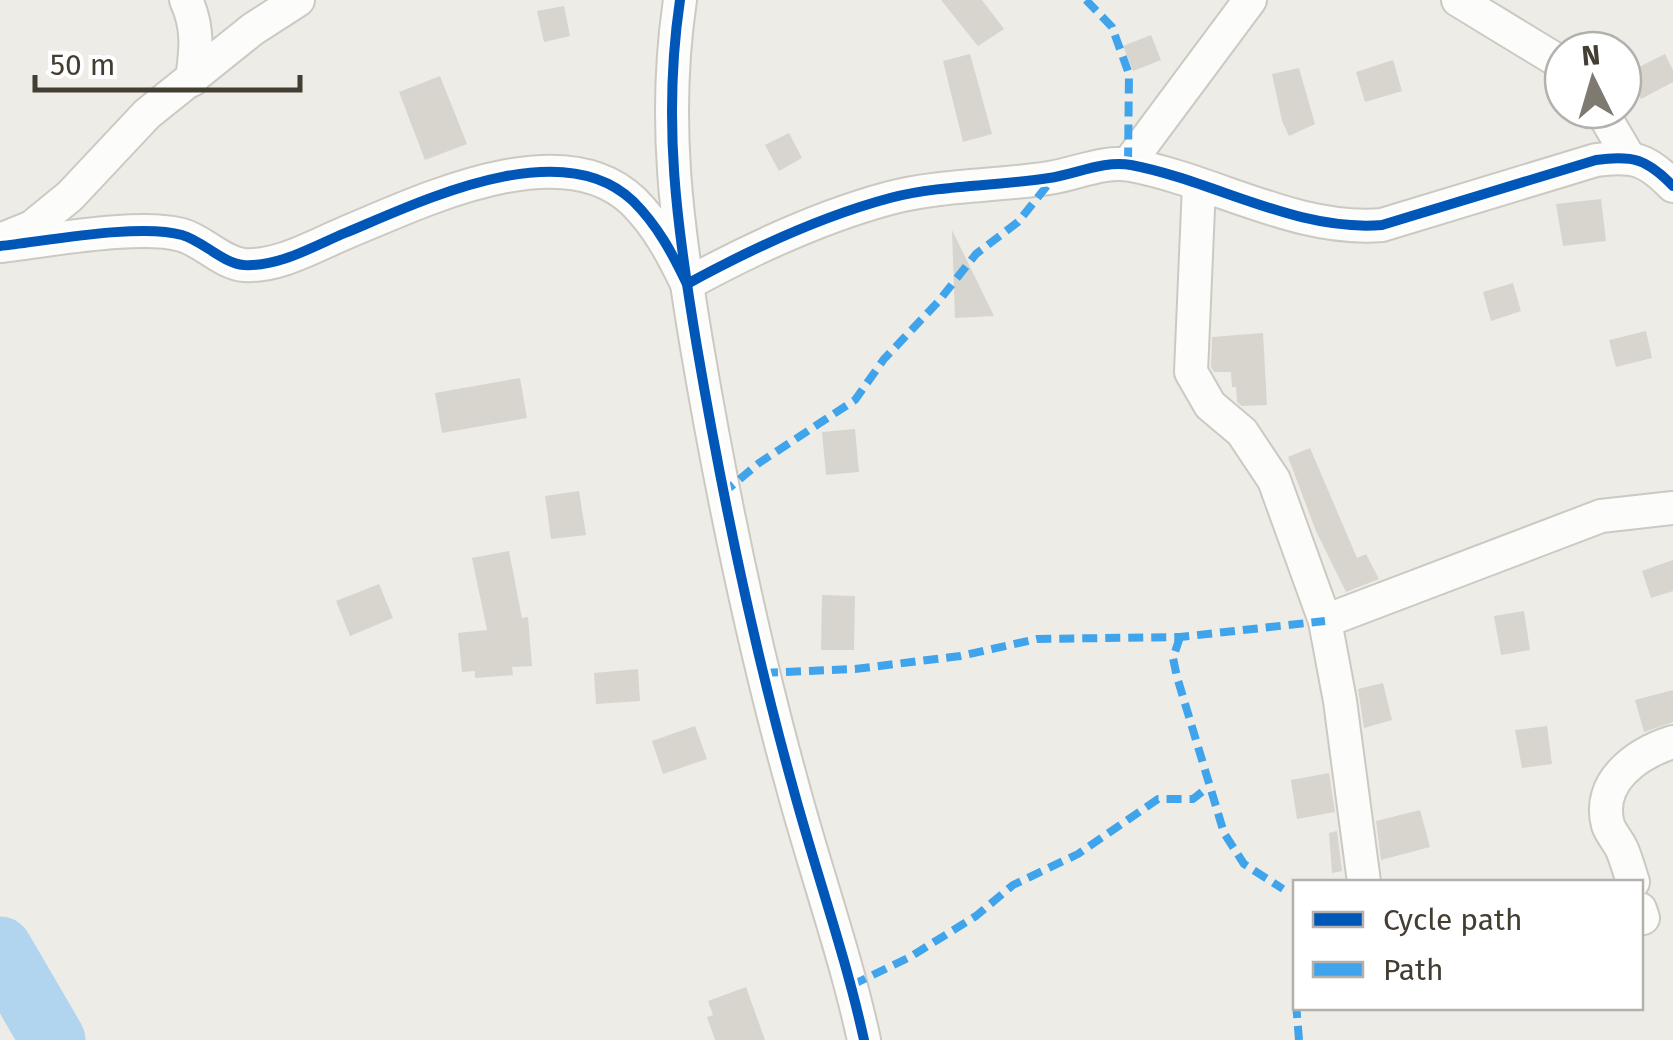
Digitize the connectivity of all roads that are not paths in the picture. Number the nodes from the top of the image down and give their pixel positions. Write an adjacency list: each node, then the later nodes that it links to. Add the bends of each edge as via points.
1 (186, 0): 7 (street, via 197,39)
2 (298, 0): 7 (street)
3 (680, 0): 14 (street, via 670,101)
4 (1250, 0): 10 (street)
5 (1458, 0): 6 (street)
6 (1543, 52)
7 (192, 80): 13 (street, via 147,114 70,196)
8 (1613, 130): 9 (street)
9 (1628, 156): 11 (street, via 1382,225 1350,228); 12 (street)
10 (1128, 164): 11 (street); 14 (street, via 893,197 814,224)
11 (1199, 185): 16 (street, via 1191,372 1210,405 1242,432 1274,480)
12 (1673, 186)
13 (0, 243): 14 (street, via 133,232 183,235 242,265 282,260 444,192 550,172 595,179 630,198 664,237)
14 (686, 284): 20 (street, via 722,494 763,673)
15 (1673, 508): 16 (street, via 1601,516)
16 (1325, 620): 18 (street)
17 (1673, 742): 19 (street, via 1646,750 1618,775 1607,797 1608,825)
18 (1364, 880)
19 (1631, 880)
20 (864, 1040)

